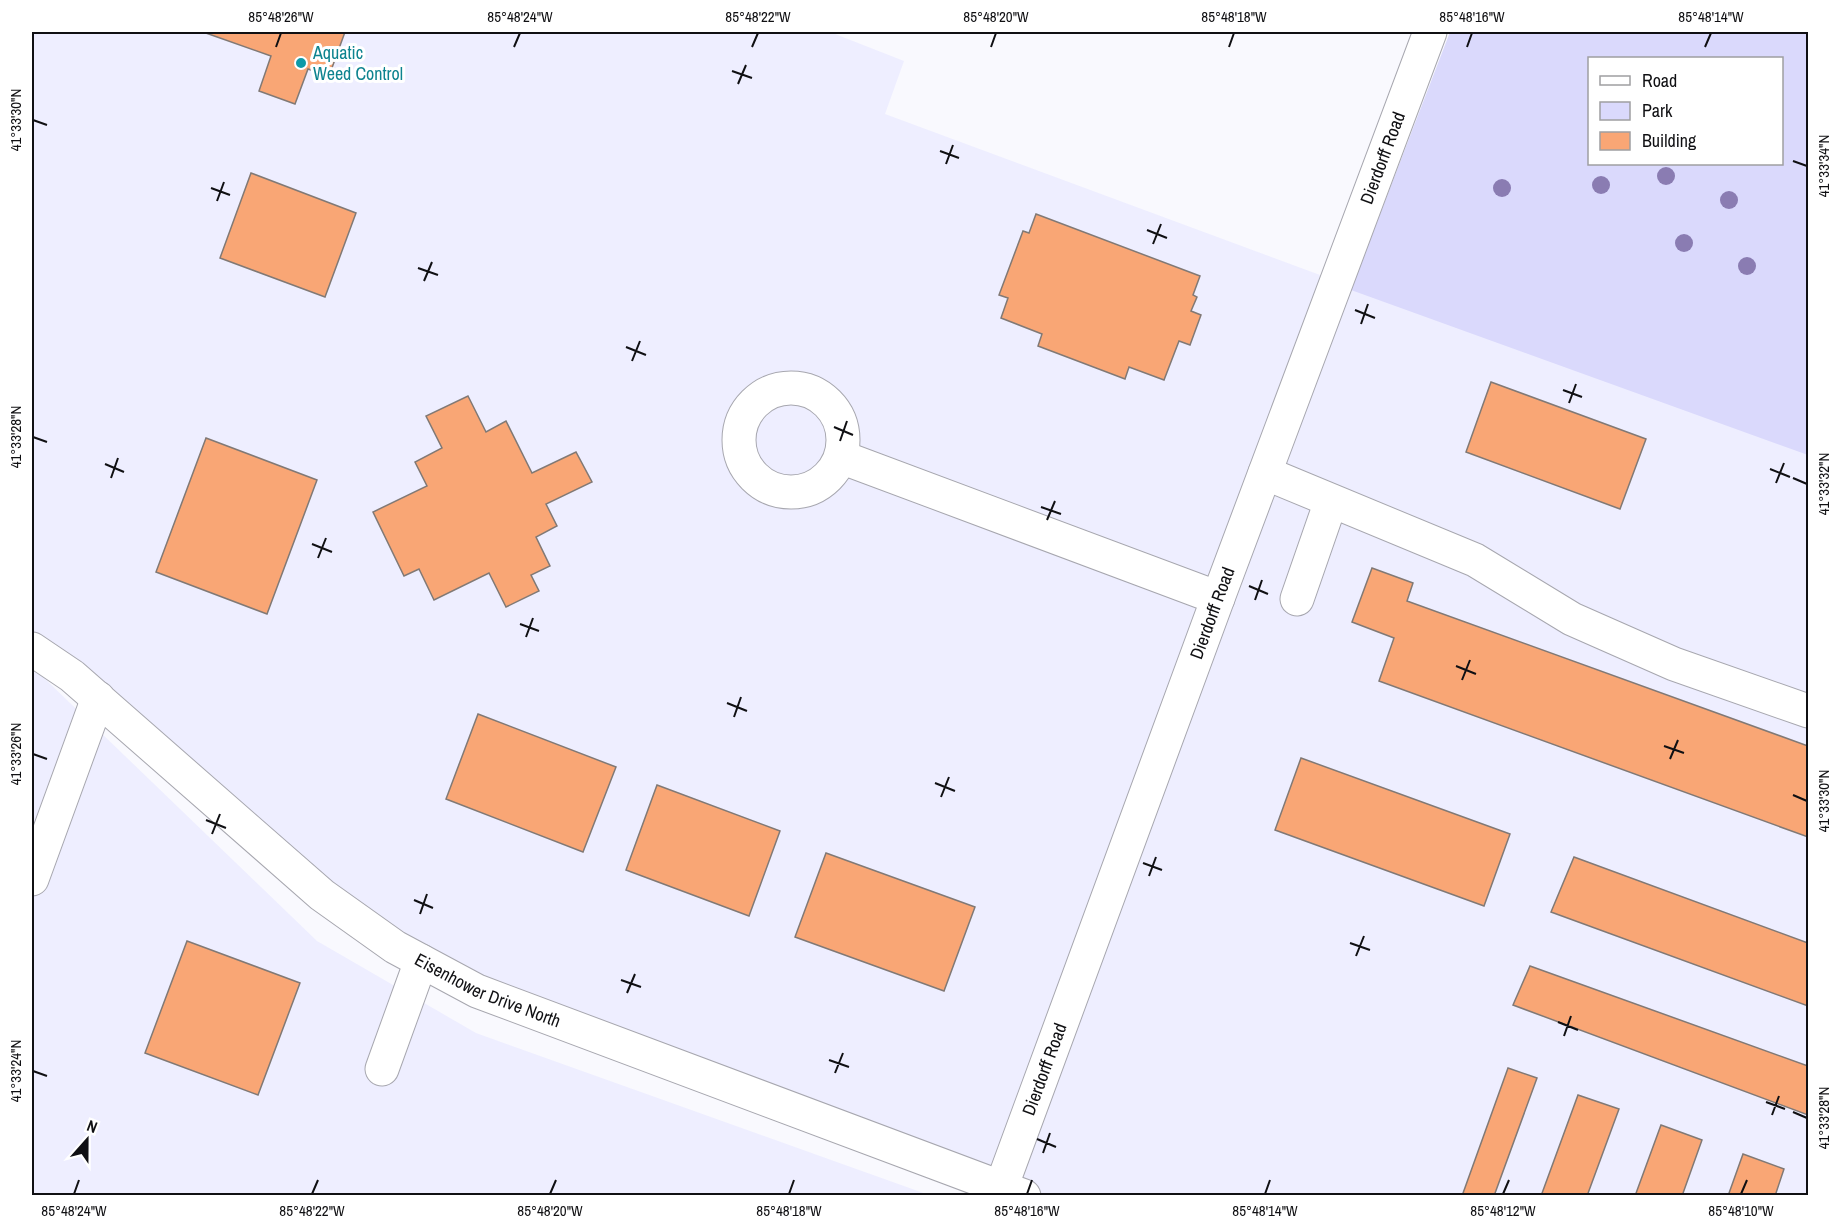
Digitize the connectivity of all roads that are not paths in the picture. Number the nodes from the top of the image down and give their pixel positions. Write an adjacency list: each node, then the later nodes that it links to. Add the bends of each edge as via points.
1 (1430, 32): 3 (street, Dierdorff Road)
2 (841, 457): 5 (street)
3 (1265, 473): 4 (street); 5 (street, Dierdorff Road)
4 (1331, 501): 6 (street); 9 (street, via 1475,560 1572,619 1603,633 1674,664)
5 (1218, 598): 13 (street, Dierdorff Road)
6 (1298, 599)
7 (32, 649): 8 (street, Eisenhower Drive North)
8 (98, 698): 10 (street); 11 (street, Eisenhower Drive North, via 322,895)
9 (1809, 711)
10 (32, 879)
11 (421, 961): 12 (street); 13 (street, Eisenhower Drive North, via 477,991)
12 (382, 1069)
13 (1008, 1193)

